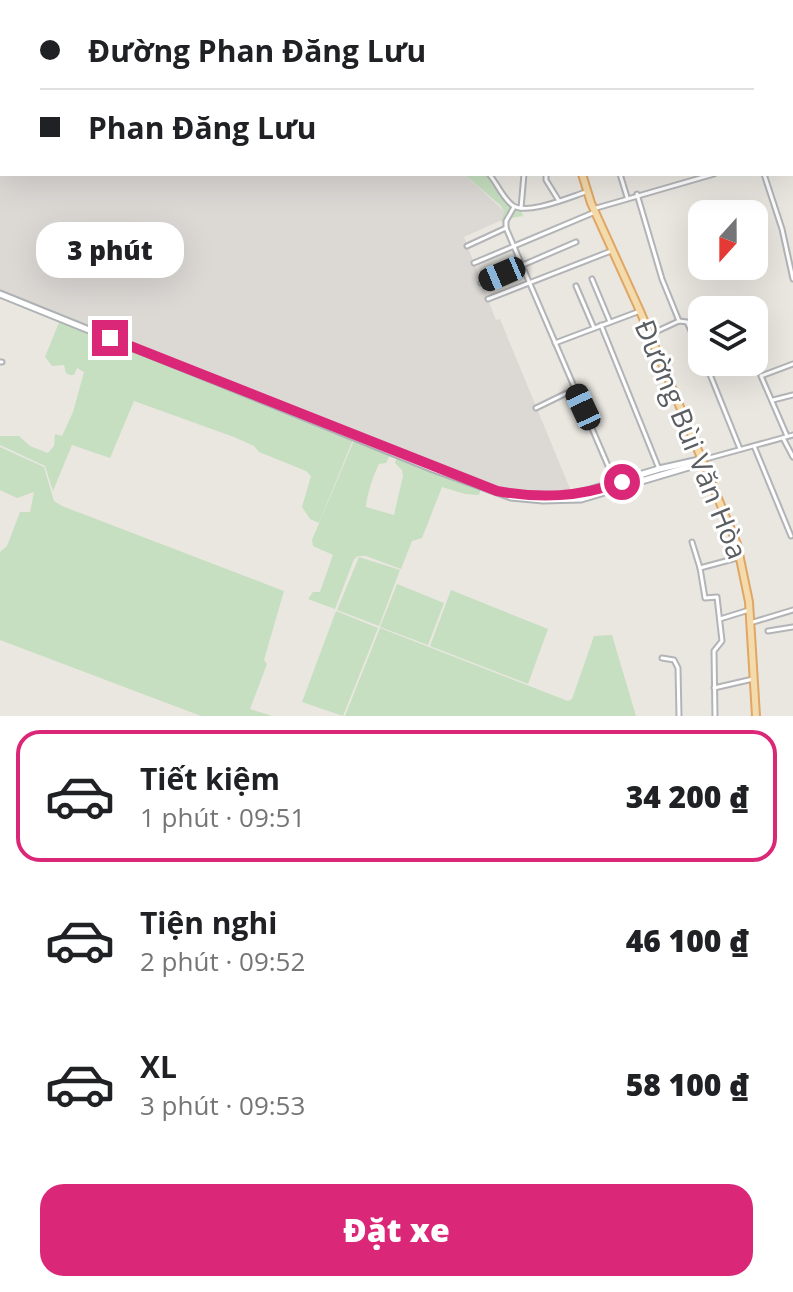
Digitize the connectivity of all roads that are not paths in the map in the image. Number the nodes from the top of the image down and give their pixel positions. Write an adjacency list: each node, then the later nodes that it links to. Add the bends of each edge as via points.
1 (492, 176): 12 (street)
2 (524, 176): 13 (street)
3 (546, 176): 11 (street)
4 (583, 176): 8 (main road, Đường Bùi Văn Hòa)
5 (621, 176): 10 (street)
6 (706, 176): 9 (street)
7 (765, 176): 23 (street)
8 (587, 192): 11 (street); 14 (main road, Đường Bùi Văn Hòa)
9 (637, 194): 10 (street); 30 (street)
10 (627, 197): 14 (street)
11 (559, 201): 13 (street)
12 (514, 207): 13 (street); 15 (street)
13 (521, 208)
14 (594, 210): 17 (street); 19 (main road, Đường Bùi Văn Hòa)
15 (506, 228): 17 (street); 18 (street)
16 (576, 242): 21 (street)
17 (514, 245): 20 (street); 21 (street)
18 (467, 246)
19 (613, 250): 25 (street); 29 (main road, Đường Bùi Văn Hòa)
20 (474, 263)
21 (523, 265): 24 (street); 25 (street)
22 (592, 279): 31 (street)
23 (793, 279)
24 (481, 283)
25 (530, 283): 28 (street); 36 (street)
26 (576, 286): 34 (street)
27 (0, 294): 51 (street, via 464,481 511,497)
28 (488, 299)
29 (640, 311): 31 (street); 35 (main road, Đường Bùi Văn Hòa)
30 (679, 321): 32 (street); 35 (street)
31 (610, 322): 33 (street)
32 (688, 324)
33 (601, 325): 34 (street); 49 (street)
34 (594, 328): 36 (street)
35 (650, 334): 48 (main road, Đường Bùi Văn Hòa)
36 (555, 343): 39 (street)
37 (793, 364): 41 (street, via 761,376)
38 (711, 376): 46 (street)
39 (575, 389): 42 (street); 50 (street)
40 (793, 395): 41 (street)
41 (773, 400): 44 (street)
42 (536, 408)
43 (793, 435): 44 (street)
44 (785, 437): 45 (street); 47 (street)
45 (754, 446): 46 (street); 52 (street)
46 (740, 449): 48 (street)
47 (793, 457)
48 (702, 460): 49 (street); 51 (street, via 612,491); 54 (main road, Đường Bùi Văn Hòa)
49 (659, 469): 50 (street)
50 (616, 484): 51 (street)
51 (563, 498)
52 (791, 536)
53 (692, 542): 55 (street)
54 (741, 557): 55 (street); 56 (main road, Đường Bùi Văn Hòa)
55 (700, 568): 58 (street, via 704,597 717,597)
56 (749, 610): 58 (street); 59 (main road, Đường Bùi Văn Hòa)
57 (793, 610): 59 (street)
58 (720, 619): 64 (street)
59 (750, 623): 63 (main road, Đường Bùi Văn Hòa)
60 (793, 627): 61 (street)
61 (768, 631)
62 (662, 658): 65 (street, via 674,660 678,668)
63 (753, 679): 64 (street); 67 (main road, Đường Bùi Văn Hòa)
64 (714, 688): 66 (street)
65 (679, 716)
66 (715, 716)
67 (756, 716)

